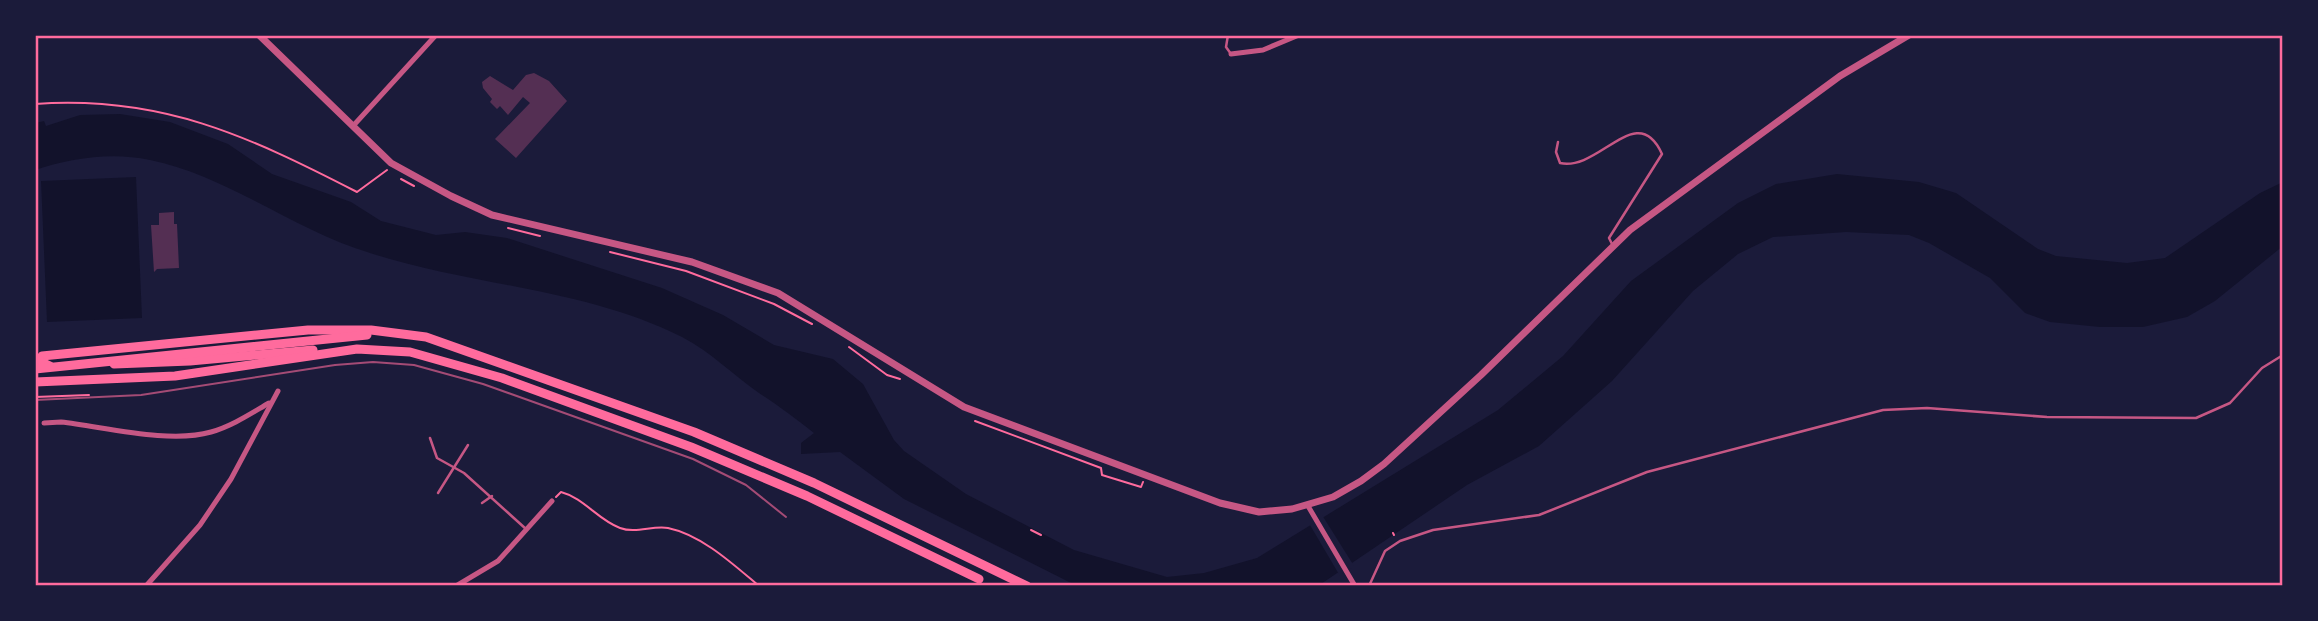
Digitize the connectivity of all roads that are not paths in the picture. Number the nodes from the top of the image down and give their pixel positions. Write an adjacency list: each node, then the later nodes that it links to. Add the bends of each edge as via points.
1 (259, 35): 7 (street)
2 (436, 35): 7 (street)
3 (1228, 35): 6 (lane, via 1226,47)
4 (1299, 35): 6 (street, via 1263,50)
5 (1909, 35): 9 (street, via 1816,93 1630,230)
6 (1231, 54)
7 (354, 126): 29 (street, via 391,163 492,215 692,262 778,293 933,390 991,418 1233,507 1266,512)
8 (1558, 142): 9 (lane, via 1560,163 1569,165 1593,158 1618,139 1635,133 1658,145 1662,154 1658,164 1609,238)
9 (1614, 247): 29 (street, via 1384,464 1333,497)
10 (410, 334): 13 (highway, via 309,330); 14 (highway); 34 (highway, via 694,432 814,483)
11 (329, 352): 14 (highway, via 310,349 178,362); 17 (highway, via 175,376); 31 (highway, via 410,352 502,378 743,468)
12 (2283, 355): 36 (lane, via 2262,368 2231,403 2196,418 1883,410 1647,472 1539,515 1433,530 1400,541 1385,551)
13 (38, 358): 15 (highway)
14 (98, 363): 15 (highway)
15 (55, 367): 16 (highway)
16 (35, 369)
17 (35, 382)
18 (278, 391): 19 (street)
19 (272, 401): 20 (street, via 209,433 174,436); 32 (street, via 231,479 200,525)
20 (44, 423): 21 (lane)
21 (35, 425)
22 (429, 438): 24 (lane, via 436,458)
23 (468, 445): 24 (lane)
24 (455, 468): 25 (lane); 26 (lane)
25 (438, 493)
26 (492, 496): 28 (lane); 30 (lane)
27 (552, 501): 30 (street)
28 (482, 503)
29 (1308, 506): 35 (street)
30 (526, 530): 33 (street, via 498,561)
31 (979, 579)
32 (146, 586)
33 (456, 586)
34 (1027, 586)
35 (1355, 586)
36 (1369, 586)

